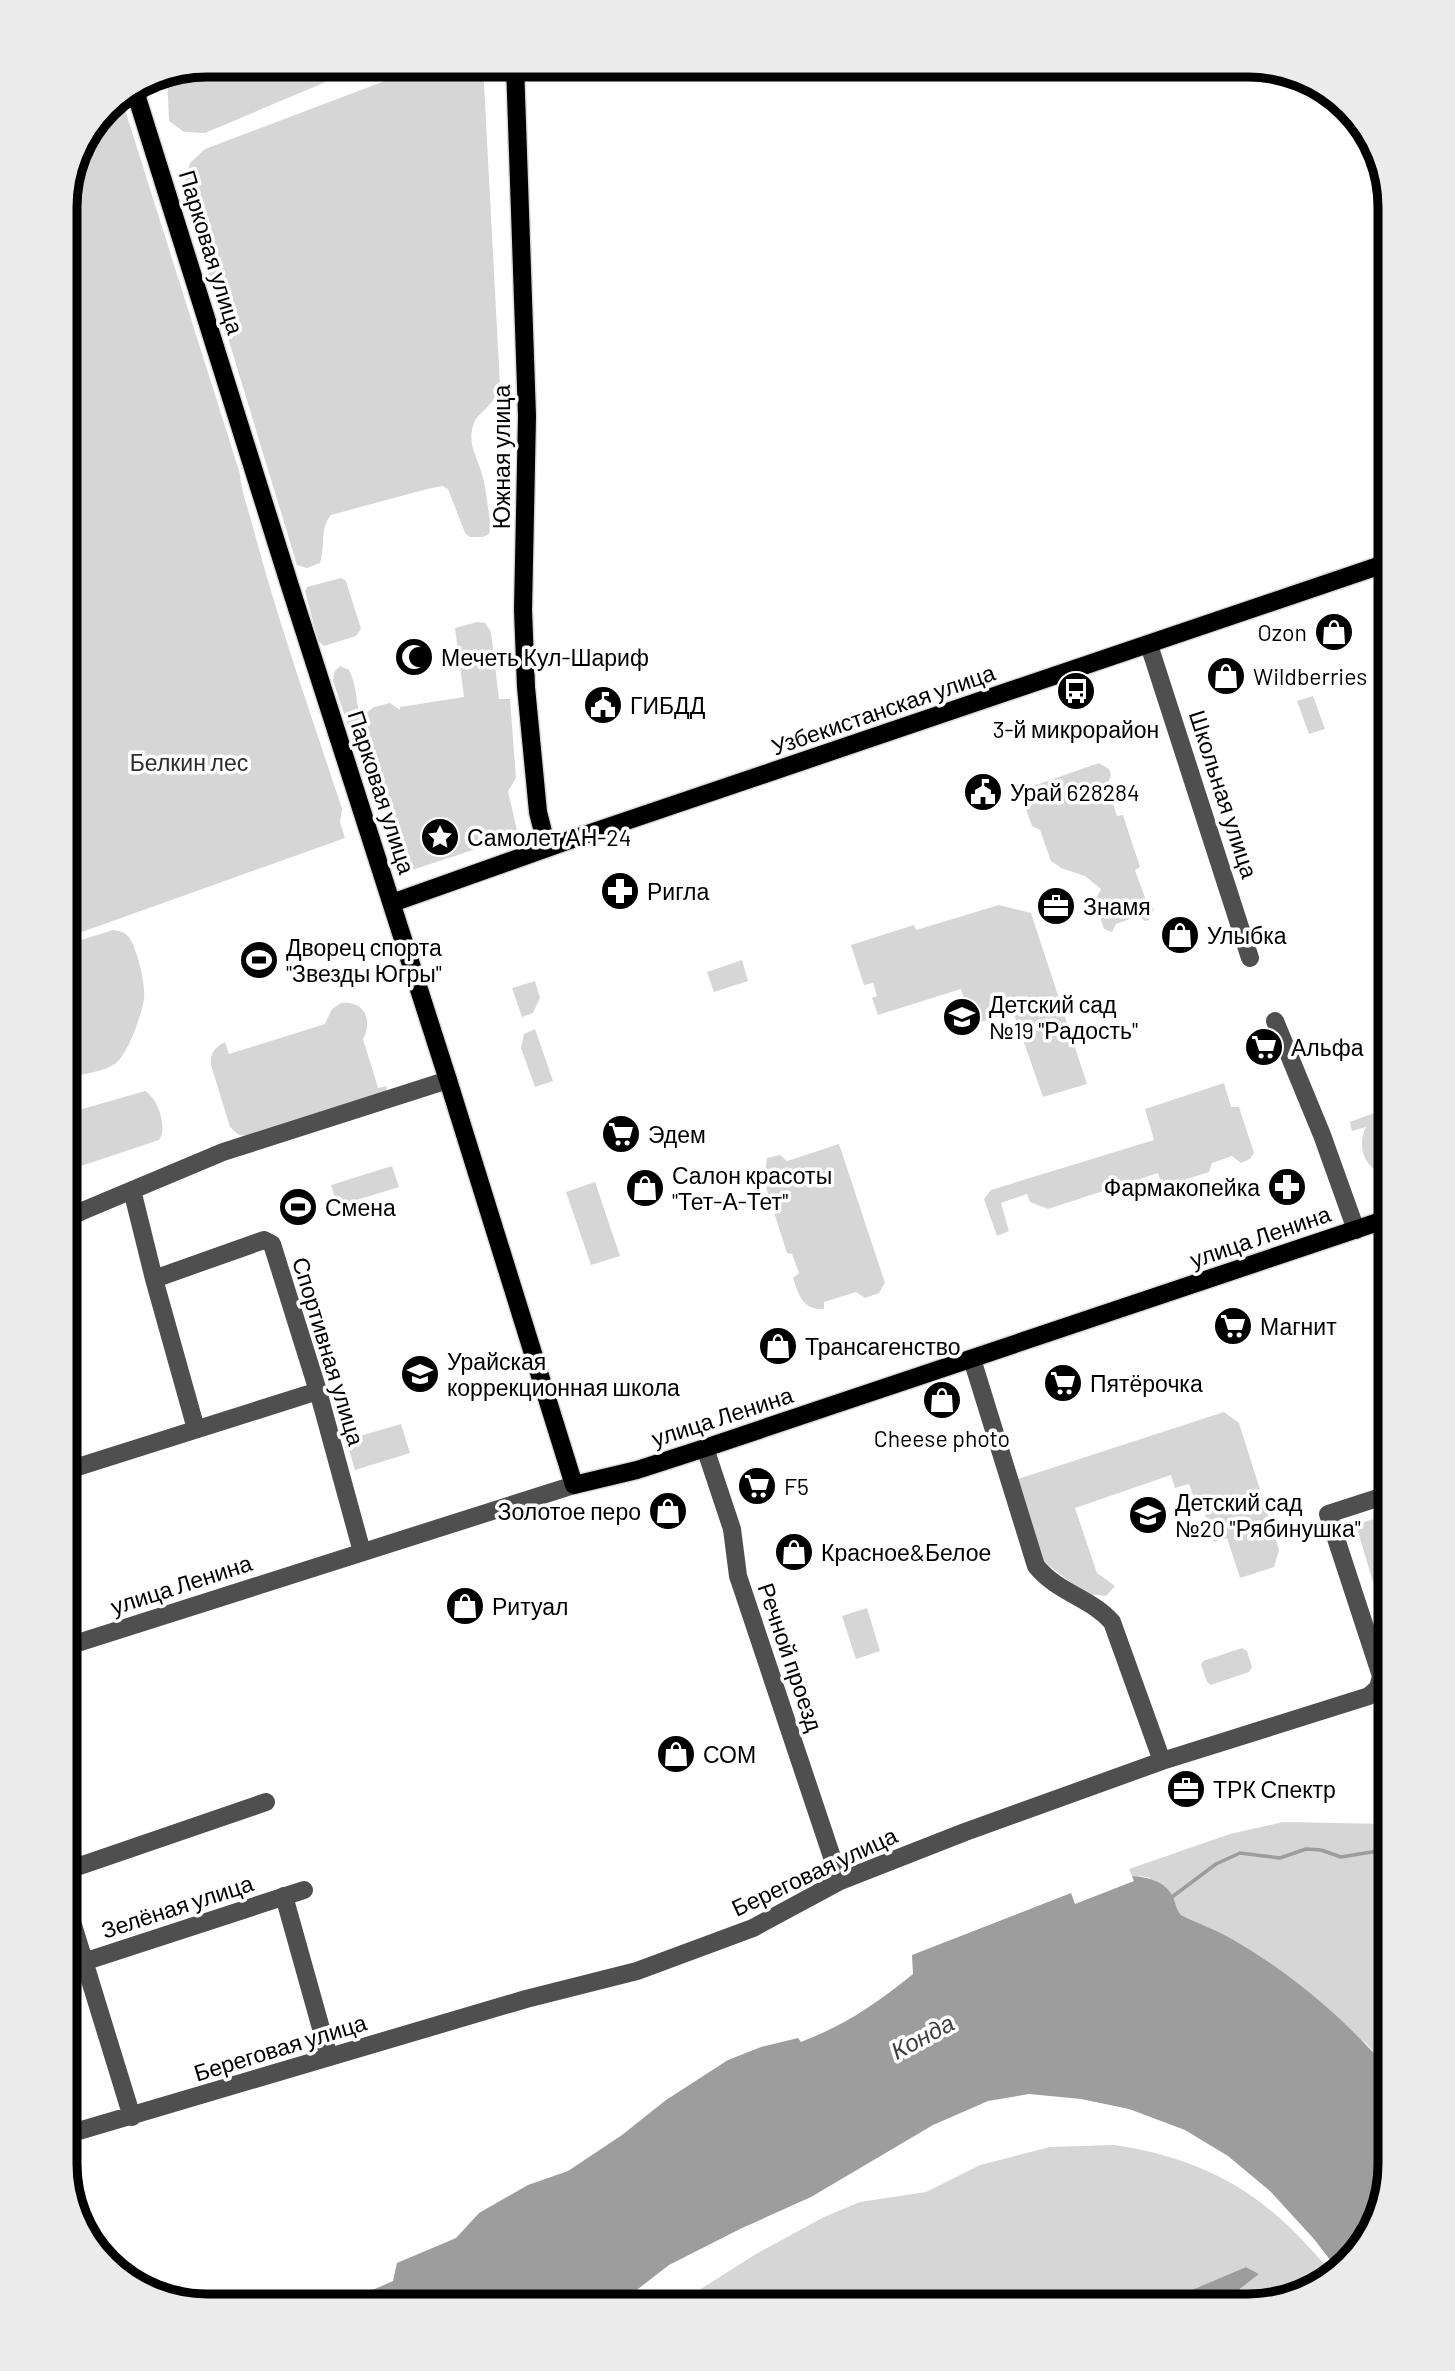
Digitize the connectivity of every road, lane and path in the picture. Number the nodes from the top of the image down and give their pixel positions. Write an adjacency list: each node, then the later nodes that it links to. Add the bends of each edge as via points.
1 (515, 77): 7 (main road, Южная улица, via 527,416 523,610 538,812)
2 (141, 95): 4 (main road, Парковая улица)
3 (137, 97): 4 (main road, Парковая улица)
4 (144, 115): 8 (main road, Парковая улица)
5 (1378, 566): 6 (main road, Узбекистанская улица)
6 (1149, 645): 7 (main road, Узбекистанская улица); 9 (street, Школьная улица)
7 (547, 848): 8 (main road, Узбекистанская улица)
8 (392, 903): 11 (main road, Парковая улица)
9 (1250, 958)
10 (1275, 1021): 15 (street)
11 (448, 1080): 12 (street, via 233,1149); 22 (main road, Парковая улица)
12 (132, 1190): 13 (street); 16 (street)
13 (77, 1215)
14 (1378, 1222): 15 (main road, улица Ленина)
15 (1356, 1230): 17 (main road, улица Ленина)
16 (154, 1279): 18 (street, Спортивная улица, via 269,1241); 19 (street)
17 (972, 1359): 20 (main road, улица Ленина); 28 (street, via 1036,1566 1053,1584 1112,1622)
18 (317, 1391): 19 (street); 24 (street, Спортивная улица)
19 (196, 1429): 21 (street)
20 (705, 1448): 22 (main road, улица Ленина); 31 (street, Речной проезд, via 732,1529 738,1576)
21 (77, 1467)
22 (574, 1485): 24 (street, улица Ленина)
23 (1378, 1498): 26 (street, Береговая улица, via 1328,1514)
24 (362, 1552): 25 (street, улица Ленина)
25 (77, 1643)
26 (1378, 1667)
27 (1378, 1688): 28 (street, Береговая улица, via 1369,1696)
28 (1162, 1761): 31 (street, Береговая улица)
29 (265, 1802): 30 (street)
30 (77, 1867)
31 (840, 1881): 37 (street, Береговая улица, via 753,1928 638,1971)
32 (304, 1890): 33 (street, Зелёная улица)
33 (284, 1896): 35 (street, Зелёная улица); 37 (street)
34 (77, 1937): 35 (street)
35 (85, 1962): 36 (street, Зелёная улица); 38 (street)
36 (77, 1964)
37 (329, 2057): 38 (street, Береговая улица)
38 (132, 2117): 39 (street, Береговая улица)
39 (77, 2133)

